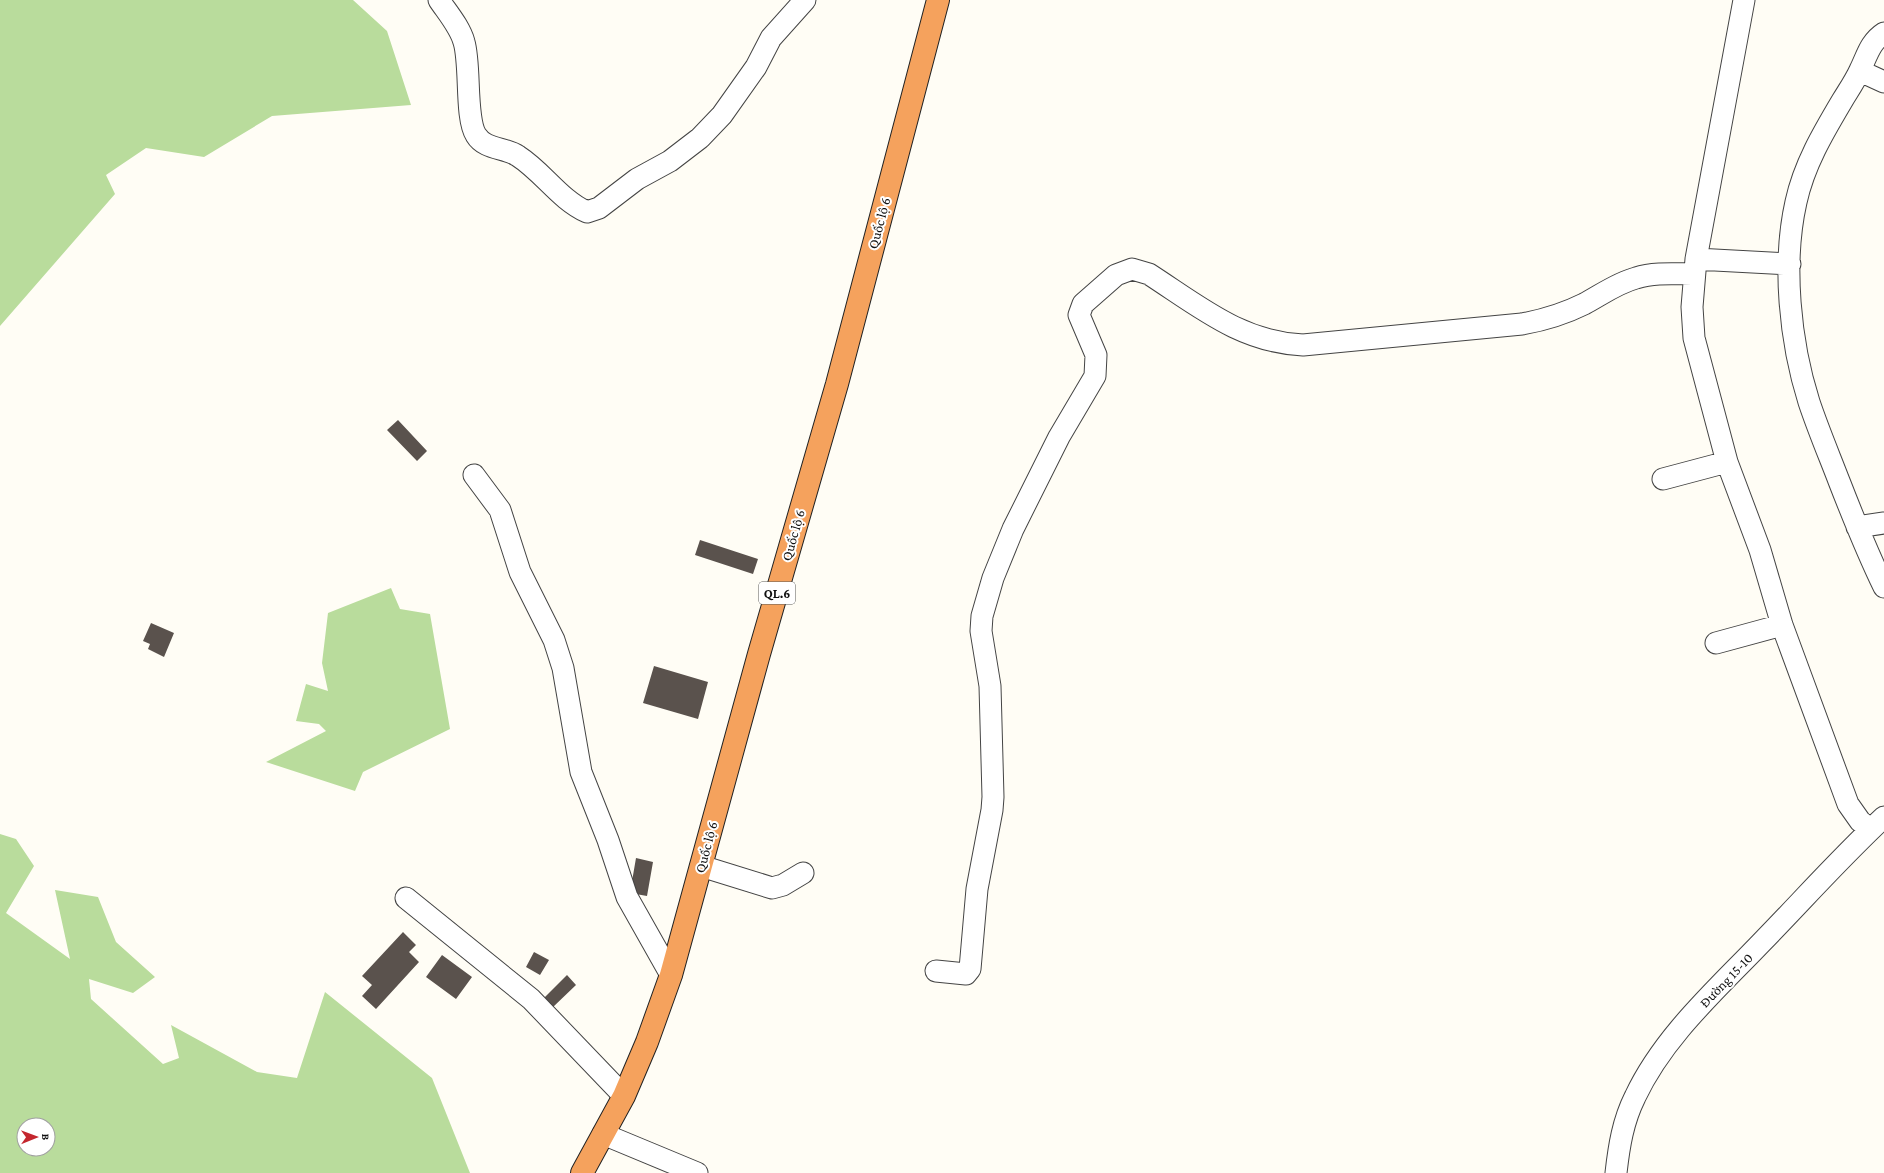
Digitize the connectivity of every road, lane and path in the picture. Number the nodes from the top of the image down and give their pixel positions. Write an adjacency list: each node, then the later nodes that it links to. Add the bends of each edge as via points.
1 (439, 0): 2 (street, via 464,41 475,135 484,144 509,150 520,157 575,207 587,212 599,208 631,183 670,161 700,138 722,114 756,67 771,38)
2 (805, 0)
3 (938, 0): 19 (highway, Quốc lộ 6 / QL.6, via 837,384)
4 (1744, 0): 9 (street)
5 (1884, 33): 6 (street, via 1871,45)
6 (1860, 71): 7 (street); 8 (street, via 1819,139 1805,173 1792,223)
7 (1884, 82)
8 (1790, 264): 9 (street); 14 (street, via 1792,318 1802,374 1819,429)
9 (1695, 266): 10 (street, via 1692,307 1694,338); 22 (street, via 1665,274 1637,277 1570,311 1540,321 1303,345 1276,342 1247,334 1140,270 1132,269 1116,275 1083,304 1079,315 1096,355 1095,376 1059,438 1013,529 993,578 982,616 981,631 990,686 993,797 977,888 970,969 966,974)
10 (1727, 462): 12 (street); 16 (street, via 1760,550)
11 (474, 474): 23 (street, via 500,510 520,572 554,640 563,668 581,772 627,897)
12 (1663, 479)
13 (1884, 523): 14 (street)
14 (1857, 527): 15 (street)
15 (1884, 587)
16 (1782, 625): 17 (street); 18 (street, via 1848,804 1860,821)
17 (1716, 643)
18 (1877, 823): 28 (street, Đường 15-10, via 1701,1005 1667,1045 1635,1095 1628,1112)
19 (701, 866): 20 (street, via 772,888 783,885); 23 (highway, Quốc lộ 6 / QL.6)
20 (803, 873)
21 (406, 898): 24 (street, via 531,999)
22 (936, 971)
23 (671, 975): 24 (highway, Quốc lộ 6 / QL.6, via 648,1042)
24 (624, 1096): 25 (highway, Quốc lộ 6 / QL.6)
25 (603, 1134): 26 (highway, Quốc lộ 6 / QL.6); 27 (street)
26 (582, 1173)
27 (697, 1173)
28 (1616, 1173)

